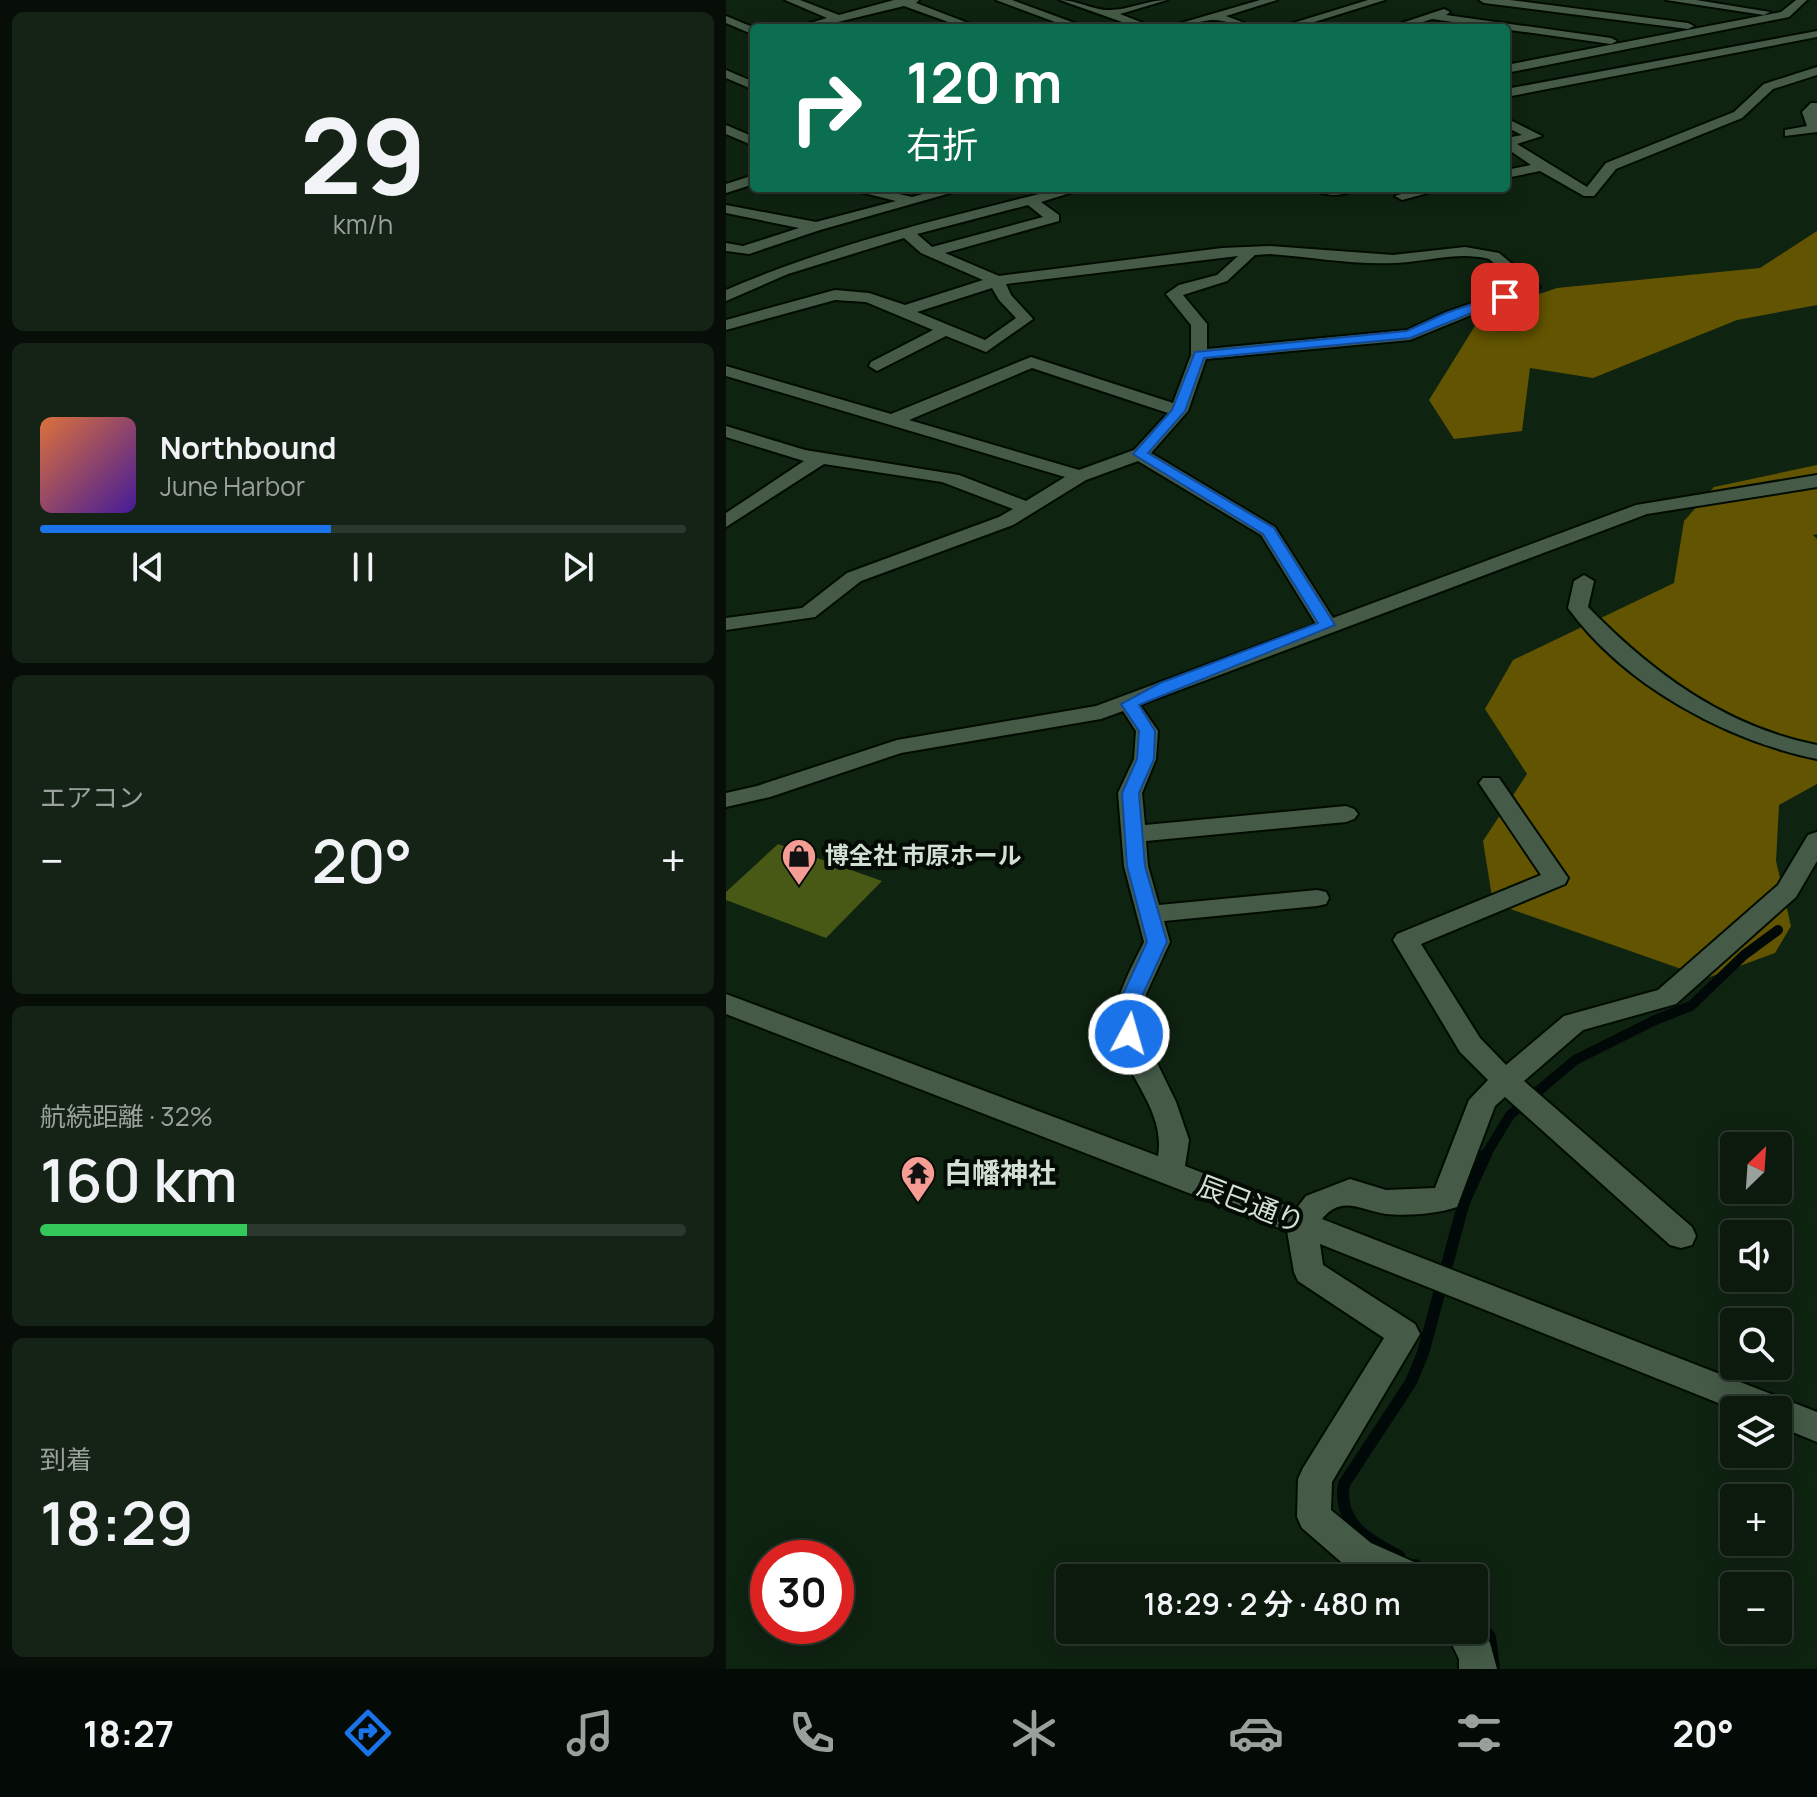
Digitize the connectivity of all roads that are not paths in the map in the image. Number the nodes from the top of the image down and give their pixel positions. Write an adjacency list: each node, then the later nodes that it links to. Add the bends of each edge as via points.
1 (790, 0): 17 (street)
2 (1001, 0): 21 (street)
3 (1065, 0): 12 (street)
4 (1162, 0): 12 (street)
5 (1272, 0): 14 (street)
6 (1380, 0): 25 (street)
7 (1484, 0): 29 (street)
8 (1671, 0): 13 (street)
9 (1802, 0): 13 (street)
10 (905, 1): 17 (street); 20 (street)
11 (1462, 6): 15 (street)
12 (1109, 14): 22 (street)
13 (1785, 15): 29 (street)
14 (1214, 16): 23 (street); 24 (street)
15 (1431, 16): 26 (street); 27 (street)
16 (726, 19): 30 (street)
17 (838, 19): 18 (street); 19 (street)
18 (816, 24)
19 (851, 24)
20 (965, 24)
21 (1070, 24)
22 (1138, 24)
23 (1185, 24)
24 (1239, 24)
25 (1297, 24)
26 (1406, 24)
27 (1488, 24)
28 (1510, 27): 32 (street)
29 (1710, 29): 32 (street)
30 (750, 30)
31 (1817, 34): 40 (street)
32 (1630, 44): 34 (street)
33 (1510, 54): 34 (street)
34 (1554, 60): 35 (street)
35 (1510, 68)
36 (750, 71): 38 (street)
37 (1817, 71): 48 (street, via 1759,93 1738,115 1611,166 1589,193)
38 (727, 76): 39 (street)
39 (750, 85)
40 (1510, 92)
41 (1816, 105): 44 (street, via 1808,112 1814,129)
42 (1510, 124): 46 (street, via 1535,136)
43 (726, 129): 45 (street)
44 (1790, 133)
45 (750, 140)
46 (1510, 141)
47 (1510, 145): 48 (street)
48 (1544, 166): 49 (street)
49 (1510, 173)
50 (750, 180): 51 (street)
51 (726, 189)
52 (872, 192): 57 (street)
53 (945, 192): 57 (street)
54 (1064, 192): 58 (street)
55 (1420, 192): 56 (street)
56 (1402, 196)
57 (914, 200): 60 (street)
58 (1031, 201): 61 (street); 64 (street, via 1054,218)
59 (726, 209): 60 (street)
60 (815, 227): 62 (street, via 744,251)
61 (906, 232): 64 (street); 66 (street, via 783,271)
62 (726, 247)
63 (1251, 251): 65 (street); 70 (street, via 1221,279 1174,294 1199,324); 70 (street, via 1393,259 1483,253 1532,287 1410,335)
64 (931, 252): 65 (street)
65 (997, 281): 67 (street, via 917,309); 69 (street, via 1025,319 986,347)
66 (726, 296)
67 (898, 310): 68 (street, via 869,298 835,295); 69 (street)
68 (726, 325)
69 (945, 330): 71 (street)
70 (1199, 355): 73 (street)
71 (877, 366)
72 (726, 371): 74 (street)
73 (1179, 411): 74 (street, via 1031,362); 76 (street)
74 (893, 420): 78 (street)
75 (726, 431): 77 (street)
76 (1140, 454): 78 (street); 84 (street, via 1268,531)
77 (818, 460): 80 (street, via 946,477); 81 (street)
78 (1080, 476): 80 (street)
79 (1817, 481): 84 (street, via 1643,509)
80 (1028, 508): 83 (street, via 854,577 808,613)
81 (726, 521)
82 (1584, 581): 86 (street, via 1578,608 1635,663 1719,720 1760,739)
83 (726, 624)
84 (1327, 625): 85 (street)
85 (1129, 704): 88 (street, via 897,747); 90 (street, via 1147,731 1145,759 1130,793)
86 (1817, 752)
87 (1491, 783): 95 (street, via 1556,878 1406,940 1470,1045)
88 (726, 800)
89 (1346, 814): 90 (street)
90 (1134, 834): 93 (street)
91 (1817, 840): 95 (street, via 1787,891 1667,997 1574,1023)
92 (1317, 898): 93 (street)
93 (1149, 914): 96 (street, via 1157,942 1133,994 1129,1034 1175,1140)
94 (726, 1004): 96 (street, 辰巳通り)
95 (1505, 1081): 97 (street, via 1483,1100 1446,1199 1386,1202 1350,1191 1317,1204); 98 (street)
96 (1169, 1172): 97 (street, 辰巳通り)
97 (1301, 1224): 99 (street, 辰巳通り); 102 (street, via 1309,1272 1404,1334 1315,1479 1314,1517 1359,1555)
98 (1681, 1236)
99 (1738, 1396)
100 (1792, 1417): 101 (street, 辰巳通り)
101 (1817, 1427)
102 (1379, 1564)
103 (1471, 1644): 104 (street)
104 (1478, 1669)

